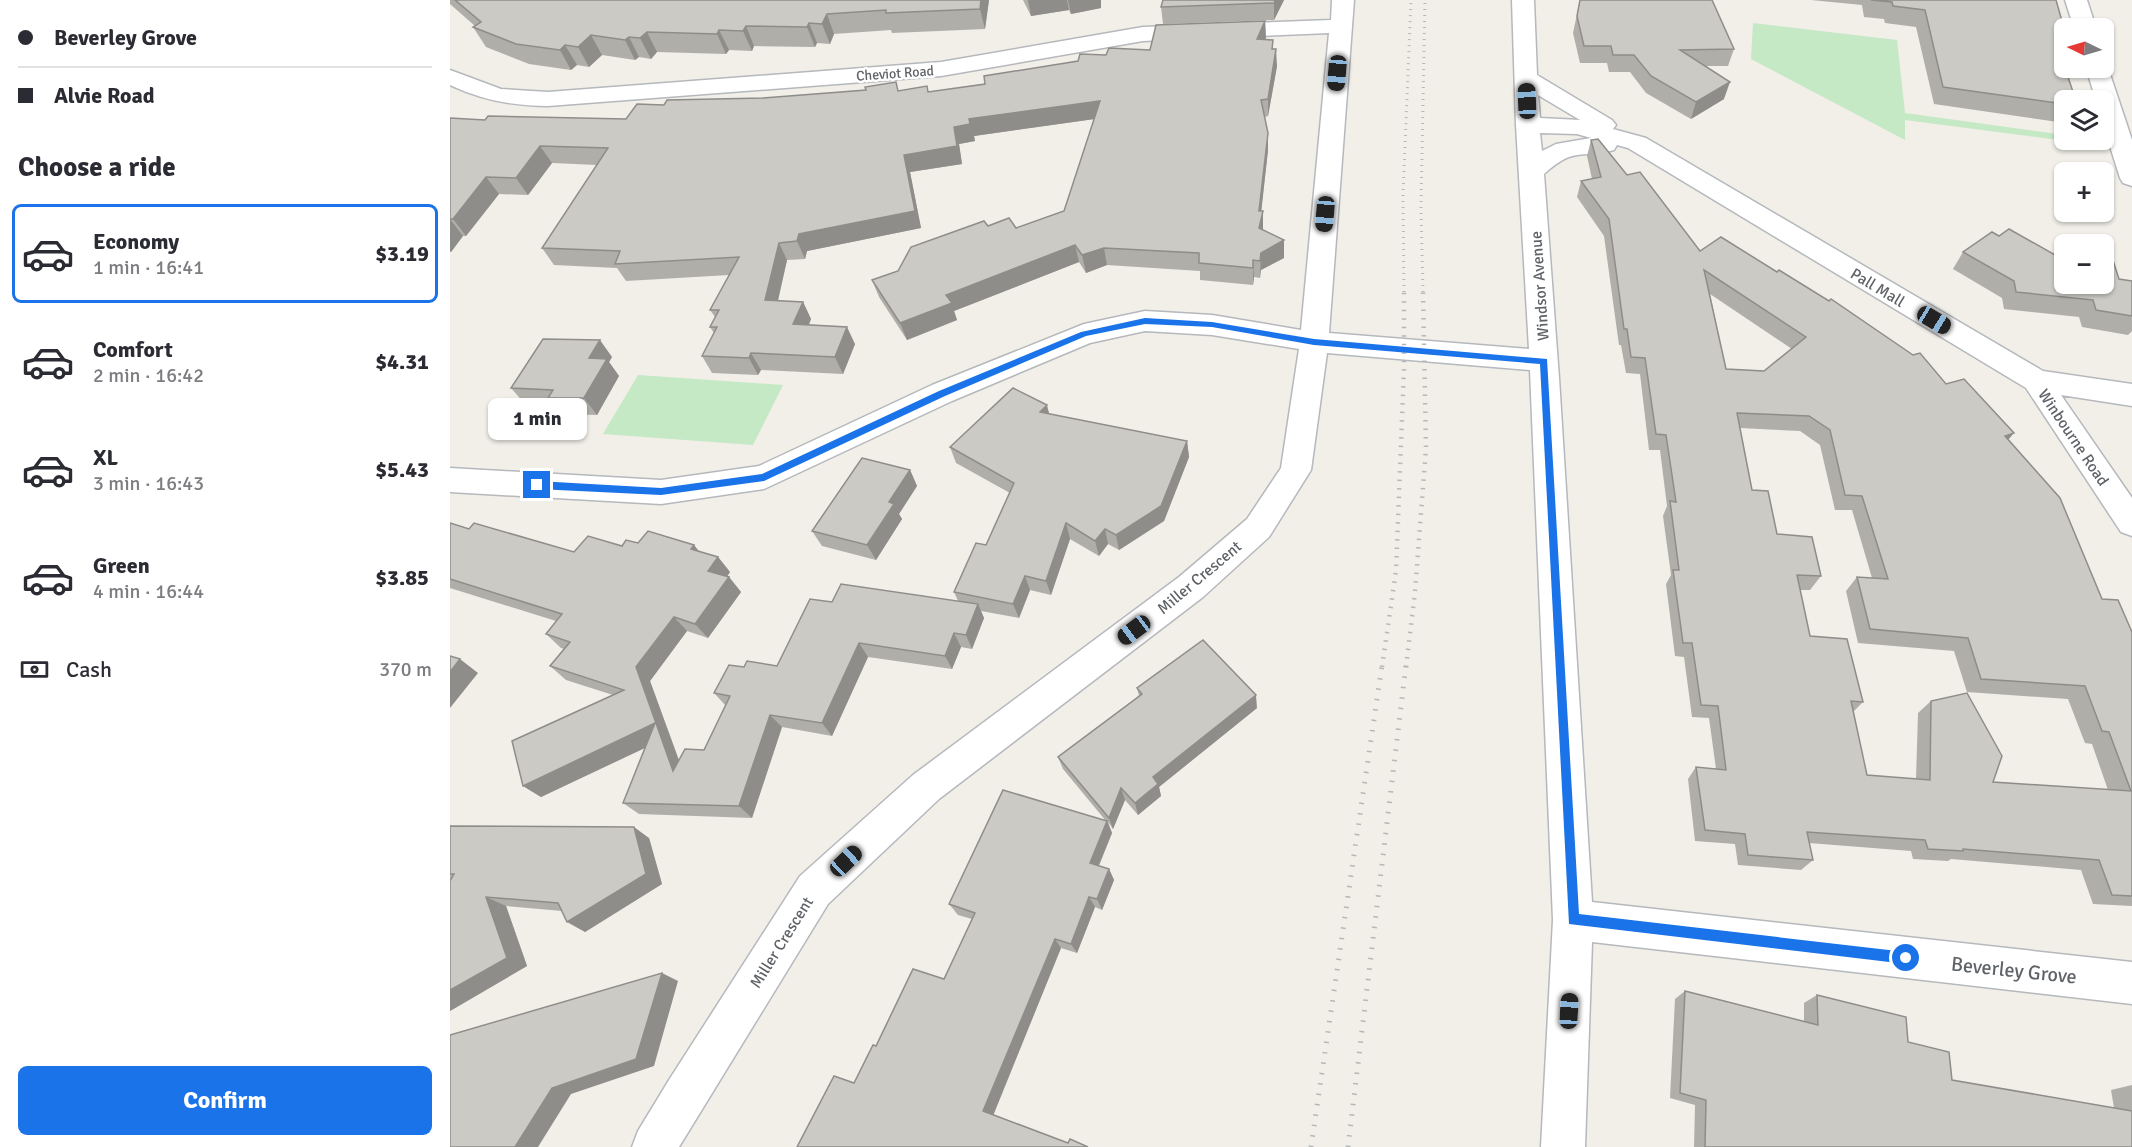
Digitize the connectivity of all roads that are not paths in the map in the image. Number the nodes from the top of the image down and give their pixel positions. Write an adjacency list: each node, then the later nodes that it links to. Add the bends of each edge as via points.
1 (1523, 0): 6 (street, Windsor Avenue)
2 (2076, 0): 4 (street)
3 (1342, 13): 5 (street, Cheviot Road, via 1112,37 941,69 548,99 492,96); 12 (street, Miller Crescent)
4 (2082, 18)
5 (450, 77)
6 (1526, 78): 8 (street, Windsor Avenue); 9 (street, Pall Mall)
7 (2100, 78): 11 (street)
8 (1528, 124): 9 (street, Pall Mall, via 1578,127); 10 (street, Windsor Avenue)
9 (1637, 143): 10 (street, via 1570,146 1552,153); 14 (street, Pall Mall)
10 (1531, 172): 13 (street, Windsor Avenue)
11 (2132, 178)
12 (1314, 342): 13 (street); 16 (street, via 1212,325 1145,321 1084,334 942,393 764,477 661,492); 20 (street, Miller Crescent, via 1296,470 1258,528 1191,587 926,788 814,890)
13 (1544, 361): 18 (street, Windsor Avenue)
14 (2036, 381): 15 (street, Pall Mall); 17 (street, Winbourne Road)
15 (2132, 395)
16 (450, 480)
17 (2127, 508)
18 (1573, 920): 19 (street, Beverley Grove); 21 (street, Windsor Avenue)
19 (2132, 983)
20 (654, 1147)
21 (1563, 1147)

